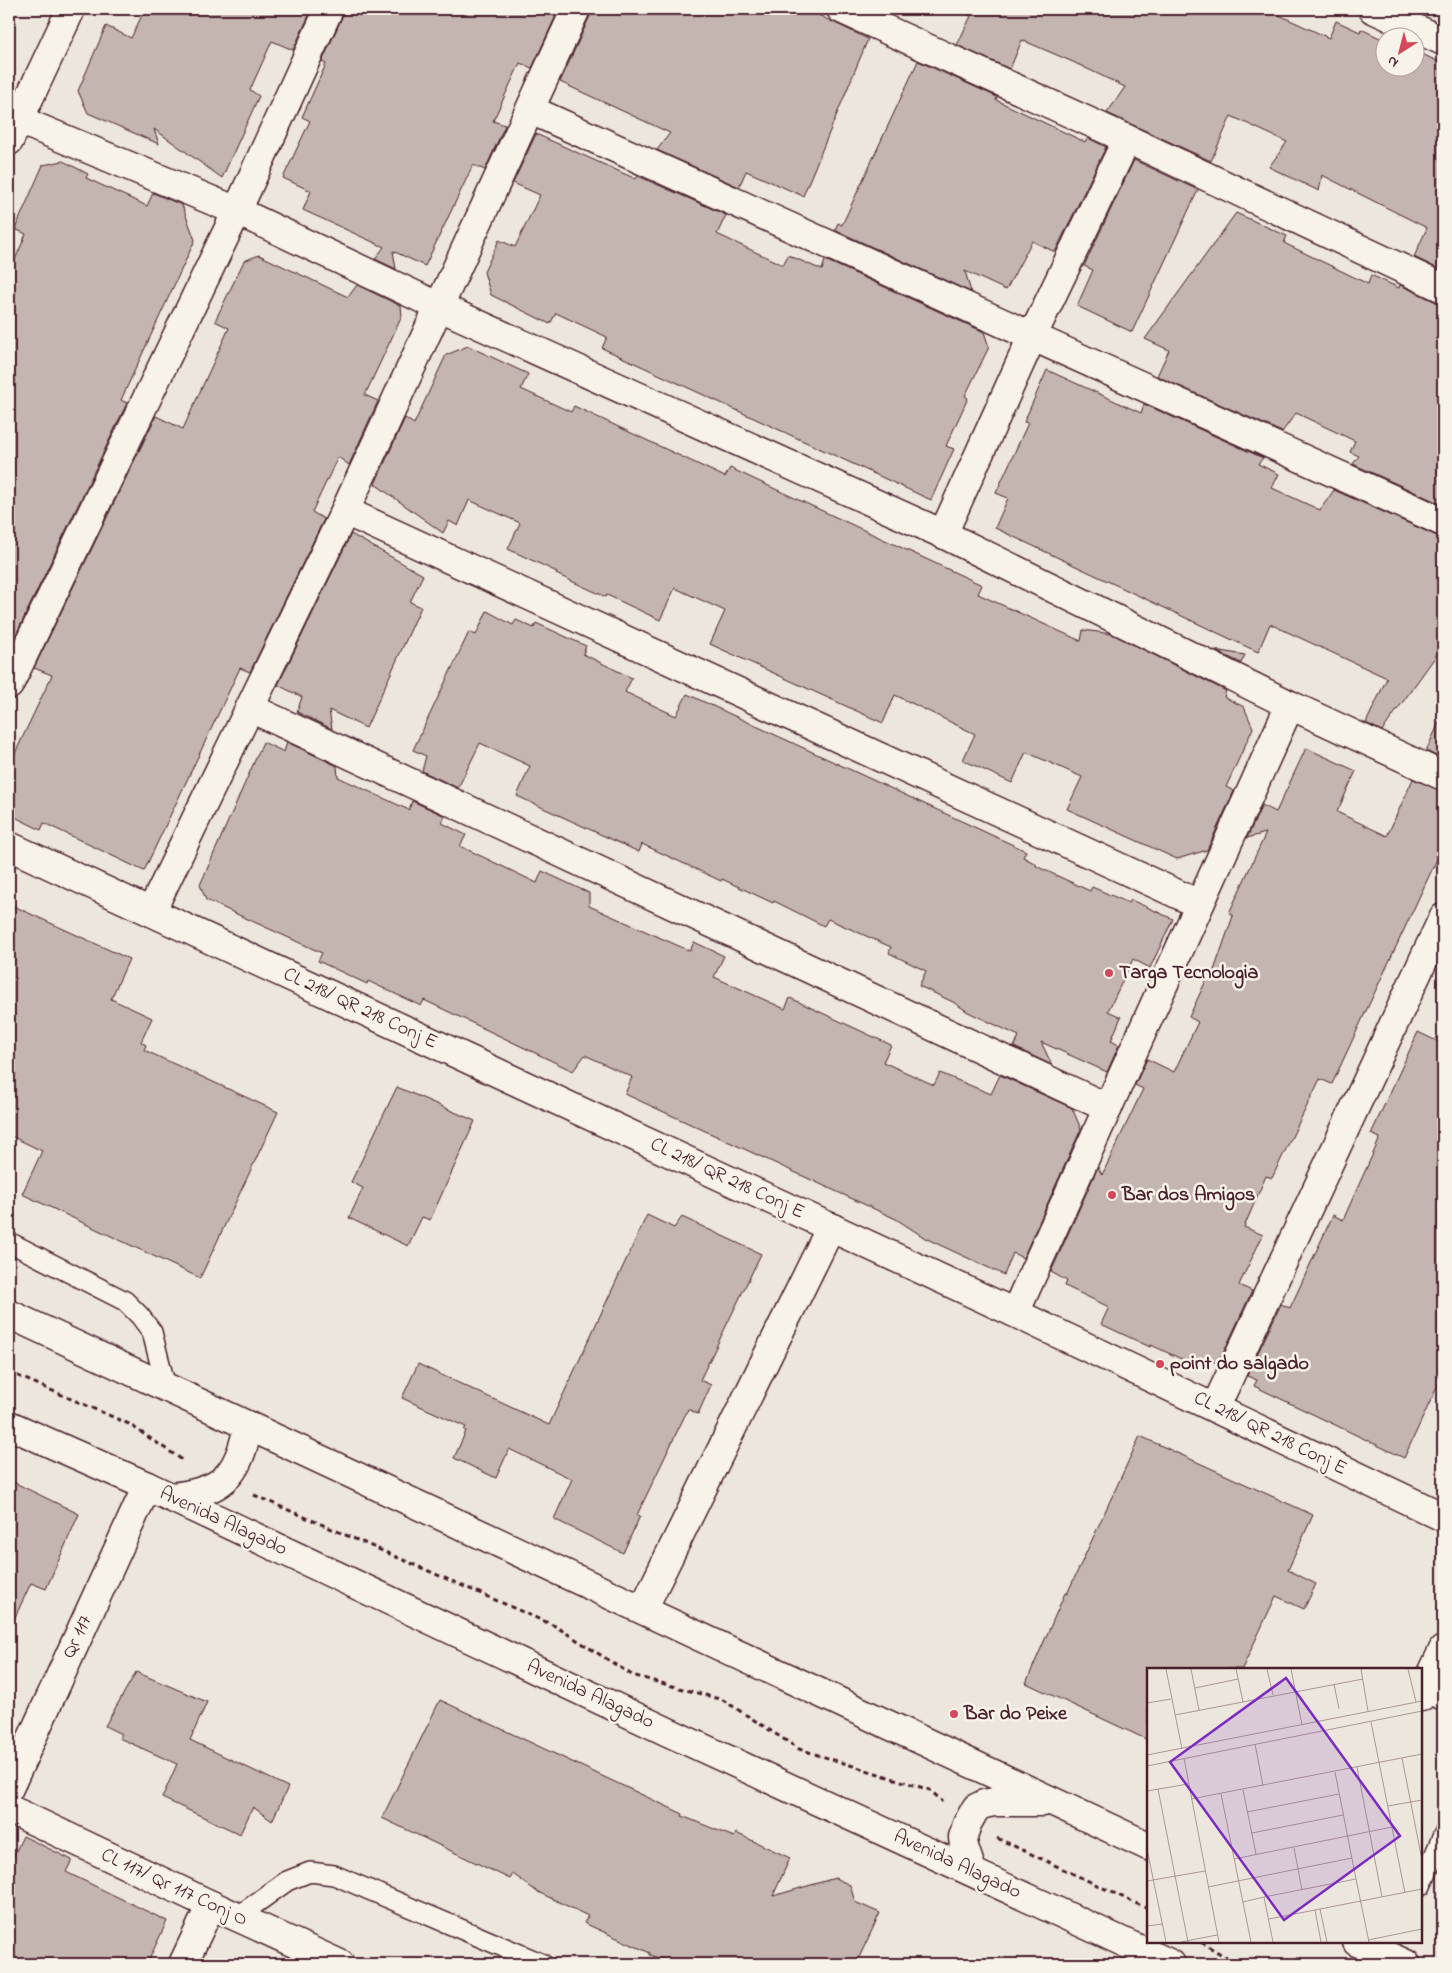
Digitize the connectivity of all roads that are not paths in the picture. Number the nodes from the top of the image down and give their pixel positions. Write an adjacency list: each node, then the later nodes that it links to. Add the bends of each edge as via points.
1 (71, 9): 8 (street)
2 (329, 9): 10 (street)
3 (576, 9): 7 (street)
4 (841, 9): 9 (street)
5 (1373, 9): 6 (street)
6 (1443, 41)
7 (531, 110): 12 (street); 13 (street)
8 (14, 130): 10 (street)
9 (1127, 139): 11 (street); 13 (street)
10 (236, 212): 12 (street); 17 (street)
11 (1443, 288)
12 (440, 307): 14 (street); 16 (street)
13 (1032, 337): 15 (street); 16 (street)
14 (346, 511): 19 (street); 22 (street)
15 (1443, 522)
16 (943, 534): 18 (street)
17 (9, 685)
18 (1290, 704): 20 (street); 22 (street)
19 (250, 708): 23 (street); 25 (street)
20 (1443, 776)
21 (9, 846): 23 (street, CL 218/ QR 218 Conj E)
22 (1199, 904): 25 (street)
23 (152, 912): 26 (street, CL 218/ QR 218 Conj E)
24 (1443, 918): 31 (street)
25 (1108, 1108): 28 (street)
26 (831, 1227): 28 (street, CL 218/ QR 218 Conj E); 36 (street)
27 (9, 1242): 30 (lane, via 125,1301 152,1332)
28 (1015, 1313): 31 (street, CL 218/ QR 218 Conj E)
29 (9, 1314): 30 (street)
30 (166, 1387): 33 (street)
31 (1215, 1408): 35 (street, CL 218/ QR 218 Conj E)
32 (9, 1424): 34 (street, Avenida Alagado)
33 (248, 1426): 34 (street, via 244,1448 234,1468 222,1481 194,1495); 36 (street)
34 (159, 1492): 39 (street, Qr 117); 44 (street, Avenida Alagado)
35 (1443, 1517)
36 (643, 1609): 40 (street)
37 (1443, 1650): 38 (street)
38 (1430, 1694)
39 (9, 1788)
40 (1052, 1802): 43 (street); 44 (street, via 1018,1801 984,1804 976,1808 966,1824 964,1842)
41 (9, 1809): 46 (street, CL 117/ Qr 117 Conj O)
42 (1443, 1835): 45 (lane)
43 (1147, 1846)
44 (972, 1871): 53 (street, Avenida Alagado)
45 (1422, 1884)
46 (211, 1906): 47 (street, CL 117/ Qr 117 Conj O); 50 (street)
47 (237, 1917): 51 (street, CL 117/ Qr 117 Conj O); 52 (lane, via 287,1881 310,1872 334,1875)
48 (1361, 1943): 49 (street)
49 (1397, 1954)
50 (183, 1964)
51 (340, 1964)
52 (543, 1964)
53 (1171, 1964)

